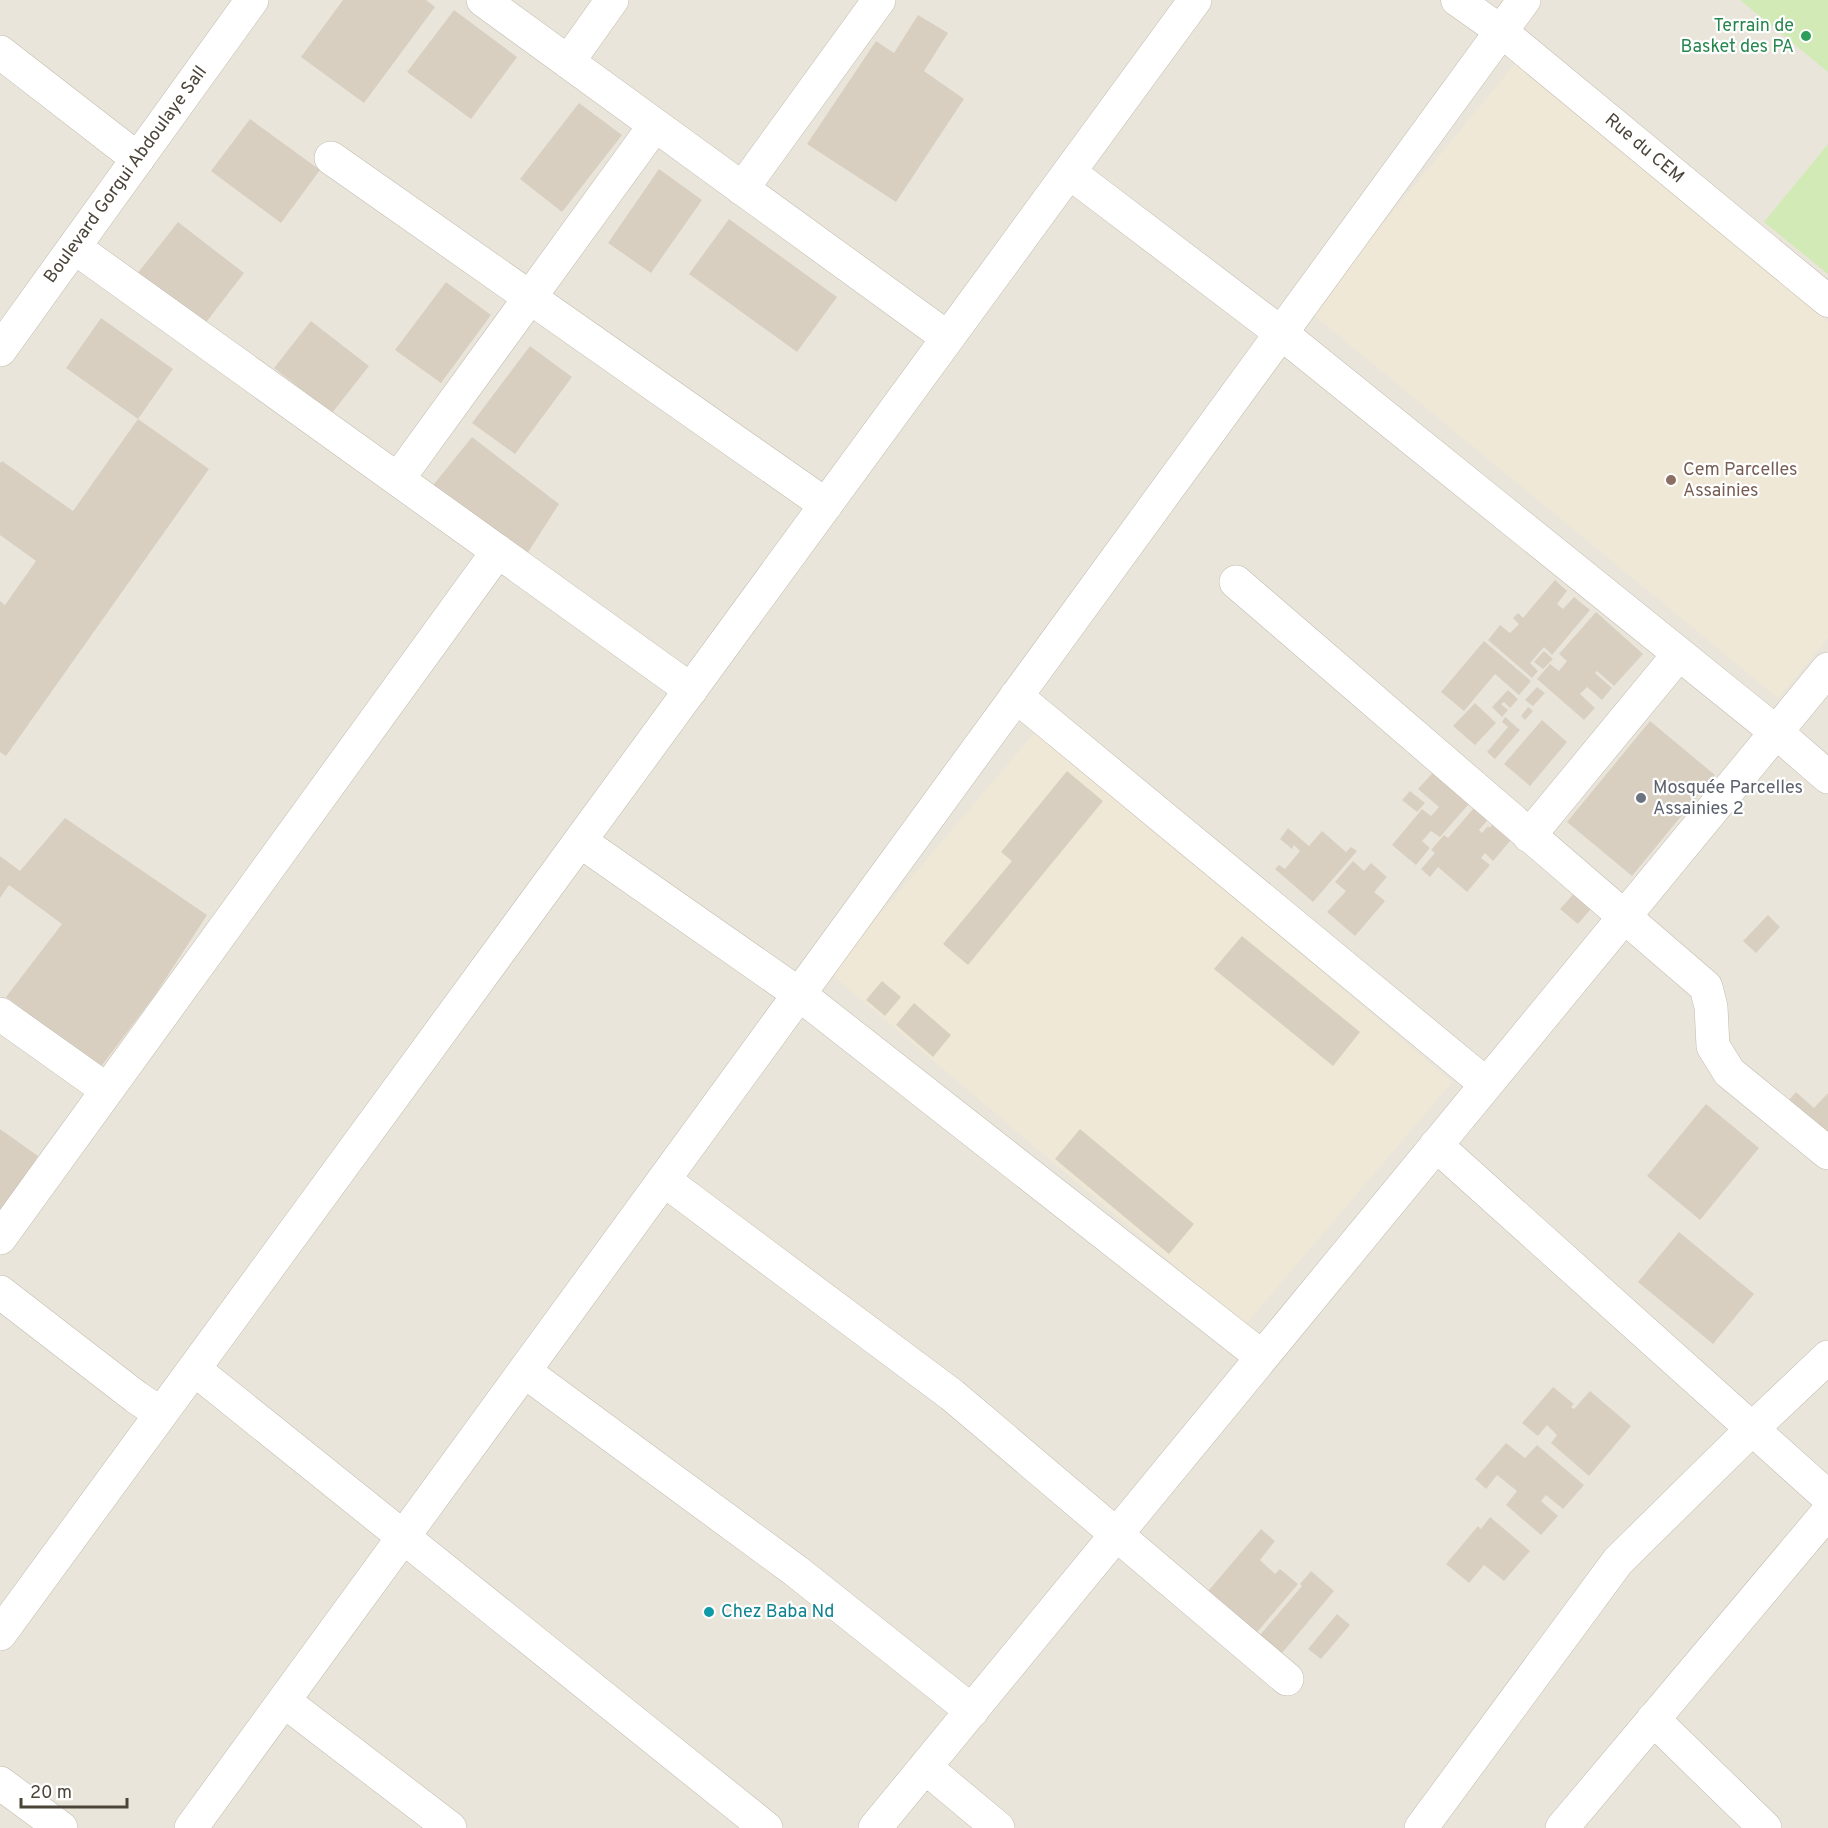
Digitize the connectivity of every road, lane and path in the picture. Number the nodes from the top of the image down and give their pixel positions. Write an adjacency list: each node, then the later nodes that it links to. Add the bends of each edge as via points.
1 (252, 0): 13 (street, Boulevard Gorgui Abdoulaye Sall)
2 (483, 0): 10 (street)
3 (612, 0): 10 (street)
4 (879, 0): 15 (street)
5 (1195, 0): 14 (street)
6 (1457, 0): 8 (street, Rue du CEM)
7 (1524, 0): 8 (street)
8 (1501, 31): 18 (street, Rue du CEM); 20 (street)
9 (0, 52): 13 (street)
10 (568, 62): 11 (street)
11 (655, 125): 15 (street); 17 (street)
12 (330, 158): 17 (street)
13 (138, 159): 16 (street, Boulevard Gorgui Abdoulaye Sall)
14 (1069, 172): 20 (street); 21 (street)
15 (742, 189): 21 (street)
16 (74, 247): 19 (street, Boulevard Gorgui Abdoulaye Sall); 22 (street)
17 (530, 297): 22 (street); 23 (street)
18 (1828, 301)
19 (5, 331)
20 (1281, 333): 26 (street); 29 (street)
21 (948, 338): 23 (street)
22 (398, 479): 24 (street)
23 (826, 505): 28 (street)
24 (498, 551): 28 (street); 38 (street)
25 (1236, 582): 32 (street)
26 (1679, 654): 30 (street); 32 (street)
27 (1828, 669): 30 (street)
28 (691, 690): 33 (street)
29 (1016, 696): 35 (street); 37 (street)
30 (1776, 732): 31 (street); 34 (street)
31 (1828, 777)
32 (1530, 836): 34 (street)
33 (580, 841): 35 (street); 46 (street)
34 (1624, 917): 37 (street); 40 (street, via 1706,987 1713,1046 1729,1071)
35 (799, 994): 41 (street); 44 (street)
36 (4, 1026): 38 (street)
37 (1486, 1084): 39 (street)
38 (107, 1090): 42 (street)
39 (1436, 1145): 44 (street); 49 (street)
40 (1828, 1153)
41 (664, 1180): 47 (street); 52 (street, via 952,1395)
42 (0, 1238)
43 (0, 1292): 48 (street)
44 (1262, 1357): 52 (street)
45 (1828, 1358): 49 (street)
46 (194, 1369): 48 (street); 53 (street)
47 (524, 1371): 53 (street); 57 (street, via 796,1571)
48 (161, 1414): 54 (street)
49 (1752, 1429): 50 (street); 67 (street, via 1618,1561)
50 (1828, 1497)
51 (1828, 1512): 58 (street)
52 (1116, 1534): 55 (street); 57 (street)
53 (404, 1536): 56 (street); 64 (street)
54 (0, 1634)
55 (1287, 1679)
56 (284, 1701): 62 (street); 63 (street)
57 (972, 1711): 59 (street)
58 (1653, 1719): 68 (street); 69 (street)
59 (925, 1767): 65 (street); 66 (street)
60 (0, 1783): 61 (street)
61 (62, 1828)
62 (191, 1828)
63 (450, 1828)
64 (765, 1828)
65 (875, 1828)
66 (998, 1828)
67 (1421, 1828)
68 (1562, 1828)
69 (1765, 1828)

